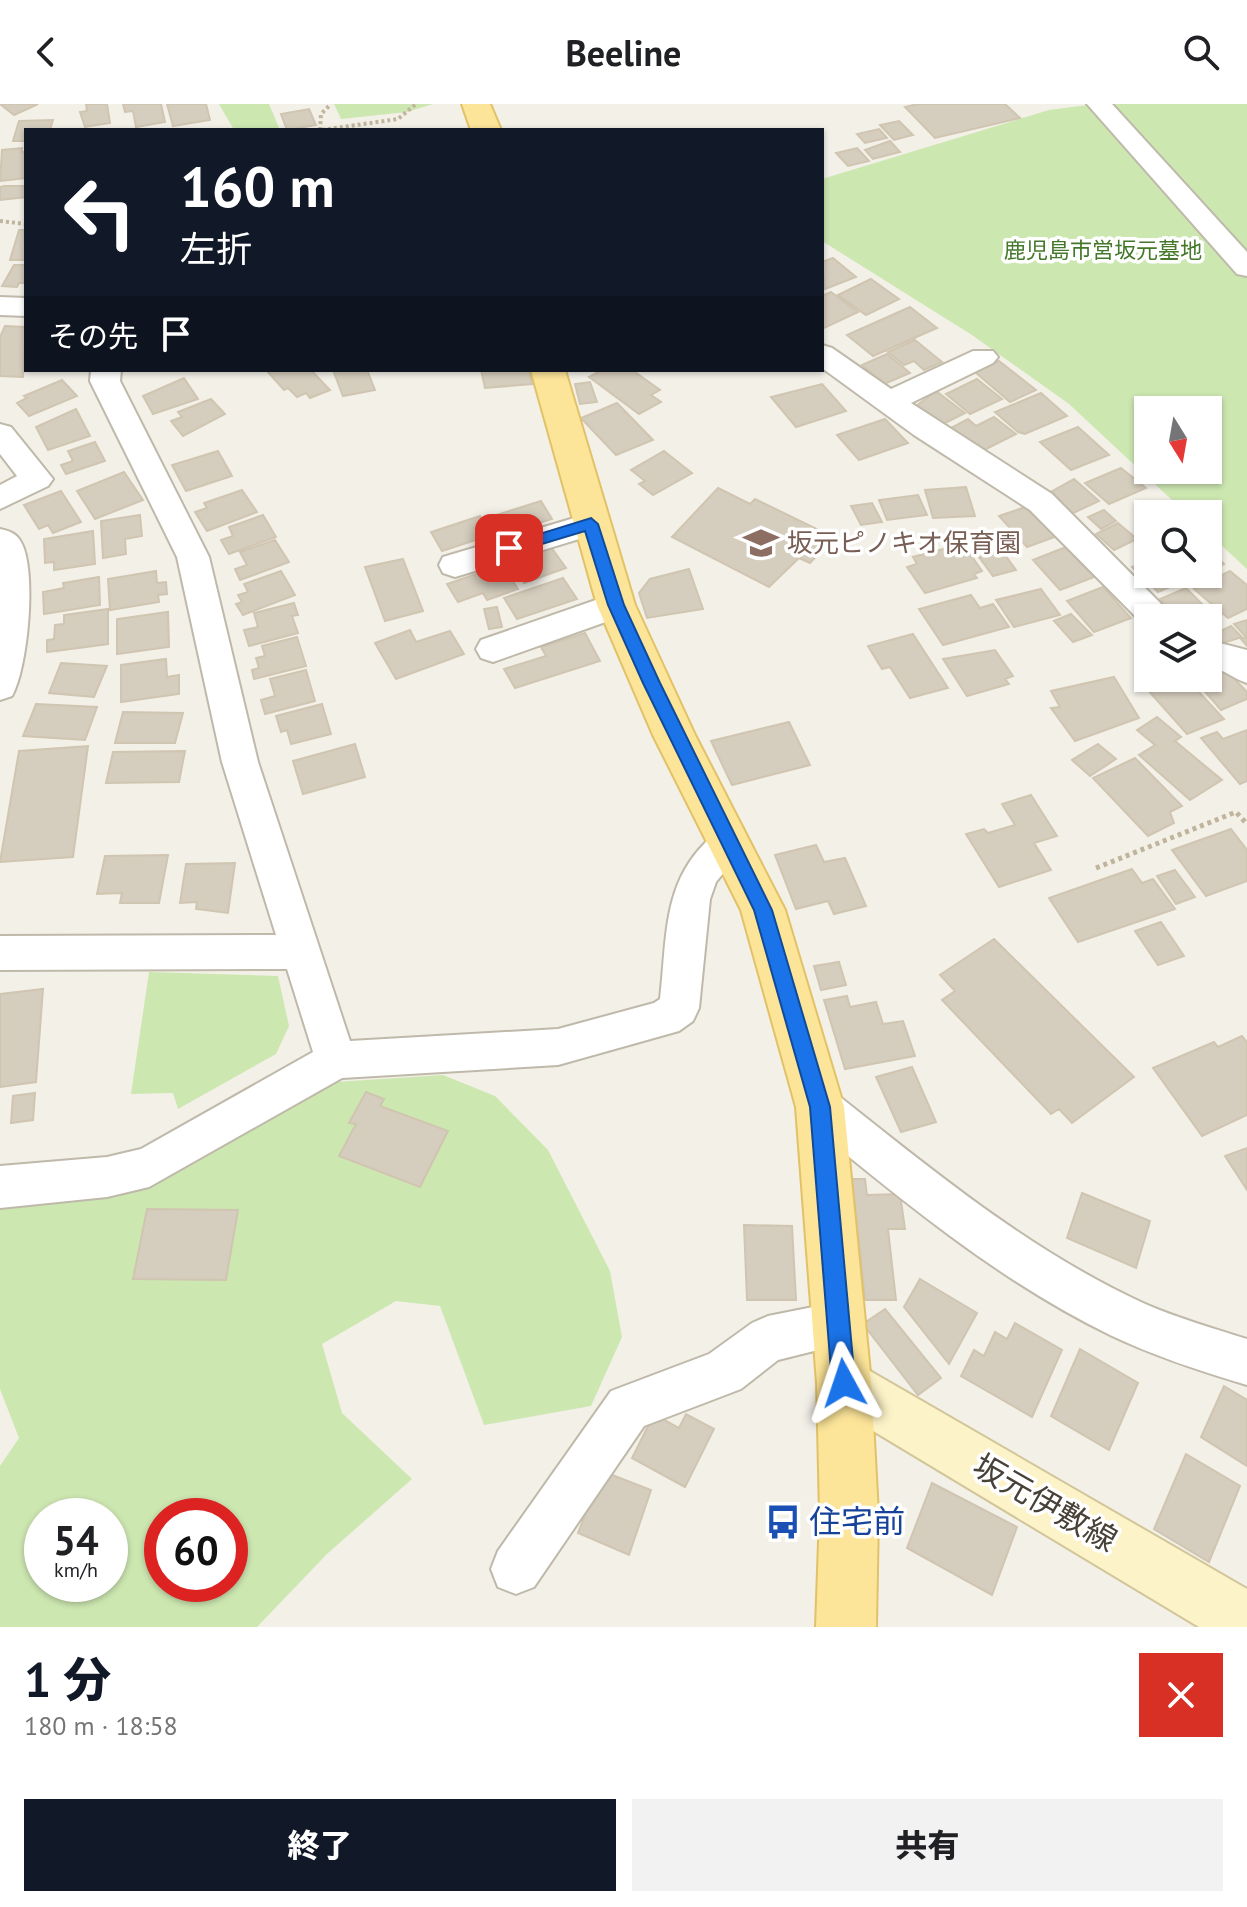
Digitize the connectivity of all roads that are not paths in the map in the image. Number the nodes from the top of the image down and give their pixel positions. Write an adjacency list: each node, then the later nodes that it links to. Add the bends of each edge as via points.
1 (476, 104): 3 (main road)
2 (1099, 104): 4 (street)
3 (485, 128)
4 (1247, 268)
5 (0, 306): 6 (street)
6 (24, 307)
7 (824, 355): 11 (street)
8 (983, 357): 11 (street)
9 (106, 372): 24 (street, via 105,381 193,557 240,762)
10 (549, 372): 14 (main road)
11 (889, 402): 17 (street, via 1041,502)
12 (0, 434): 13 (street, via 37,479)
13 (0, 498)
14 (591, 524): 16 (street); 18 (main road)
15 (0, 540): 22 (street, via 7,546 13,633 12,655)
16 (455, 565)
17 (1144, 604)
18 (616, 605): 19 (street); 23 (main road)
19 (493, 649)
20 (1222, 656): 21 (street, via 1238,660)
21 (1247, 670)
22 (0, 687)
23 (729, 843): 26 (street, via 699,874 691,899 679,1008 665,1018 558,1047); 27 (main road, via 763,910)
24 (300, 952): 25 (street); 26 (street)
25 (0, 953)
26 (336, 1060): 28 (street, via 149,1167 107,1177)
27 (820, 1107): 29 (main road); 30 (street, via 1007,1254 1128,1322)
28 (0, 1187)
29 (838, 1325): 31 (main road); 32 (street, via 768,1339 724,1372 628,1408)
30 (1247, 1362)
31 (844, 1383): 33 (main road, 坂元伊敷線); 34 (main road)
32 (516, 1569)
33 (1247, 1622)
34 (846, 1627)

